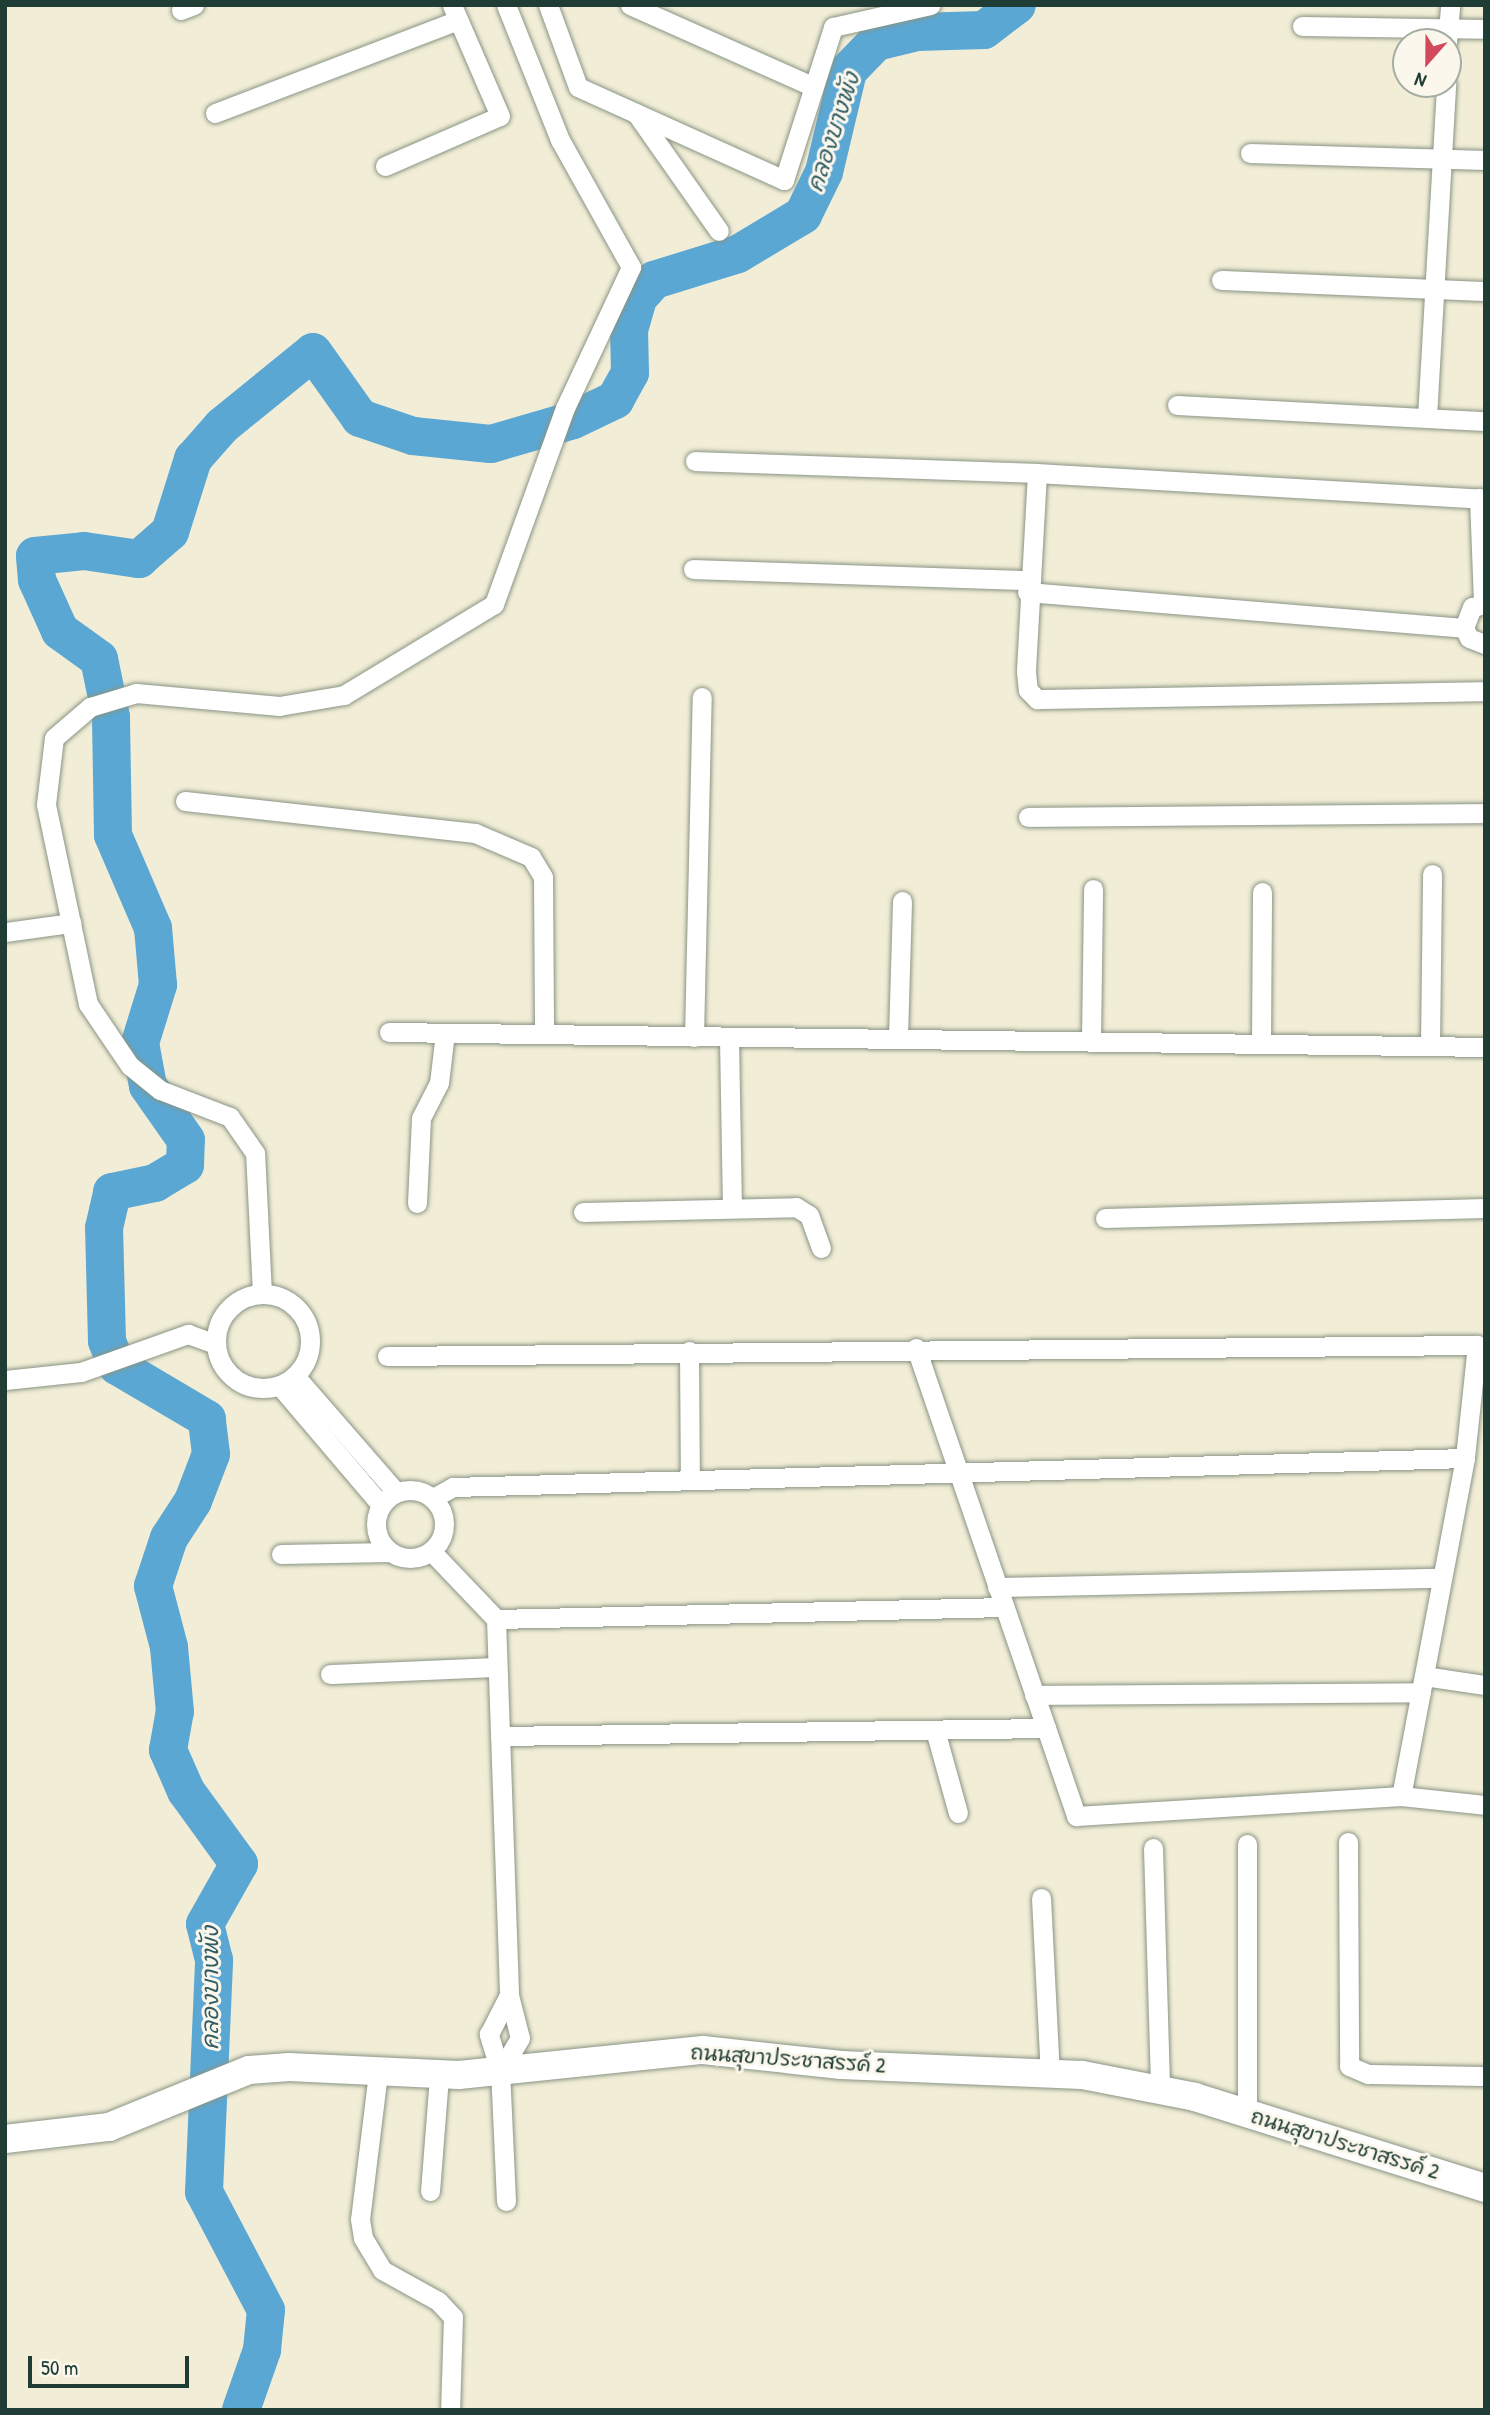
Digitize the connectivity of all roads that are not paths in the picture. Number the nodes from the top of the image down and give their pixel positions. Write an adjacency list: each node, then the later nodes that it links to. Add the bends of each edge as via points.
1 (506, 5): 45 (street, via 559,140 631,267 556,430 494,604 344,695 279,706 136,693 90,707 54,738 46,804)
2 (548, 5): 16 (street, via 579,87)
3 (630, 5): 13 (street)
4 (931, 5): 6 (street)
5 (1450, 5): 9 (street)
6 (892, 9): 13 (street, via 833,27)
7 (455, 12): 15 (street); 20 (street, via 500,116)
8 (1302, 26): 11 (street)
9 (1448, 28)
10 (1485, 29): 12 (street)
11 (1392, 32)
12 (1462, 33)
13 (814, 88): 16 (street, via 784,180)
14 (1445, 98): 18 (street)
15 (215, 113)
16 (635, 113): 21 (street)
17 (1250, 153): 18 (street)
18 (1443, 158): 19 (street); 23 (street)
19 (1485, 160)
20 (385, 166)
21 (719, 230)
22 (1221, 280): 23 (street)
23 (1431, 287): 24 (street); 26 (street)
24 (1485, 291)
25 (1177, 405): 26 (street)
26 (1427, 417): 27 (street)
27 (1485, 421)
28 (695, 461): 29 (street)
29 (1037, 472): 30 (street); 32 (street)
30 (1482, 498): 33 (street)
31 (693, 569): 32 (street)
32 (1028, 586): 34 (street); 36 (street, via 1026,672 1028,690 1037,699)
33 (1484, 604): 34 (street, via 1465,616)
34 (1464, 628): 35 (street, via 1469,638)
35 (1485, 644)
36 (1485, 691)
37 (702, 698): 50 (street)
38 (185, 801): 49 (street, via 475,833 531,857 543,877)
39 (1485, 813): 40 (street)
40 (1028, 817)
41 (1432, 874): 55 (street)
42 (1093, 889): 53 (street)
43 (1262, 892): 54 (street)
44 (902, 901): 51 (street)
45 (71, 923): 46 (street); 63 (street, via 88,1003 130,1066 160,1090 230,1117 255,1153)
46 (5, 932)
47 (389, 1032): 48 (street)
48 (445, 1033): 49 (street); 57 (street, via 439,1083 421,1118)
49 (544, 1034): 50 (street)
50 (694, 1037): 52 (street)
51 (898, 1037): 52 (street); 53 (street)
52 (729, 1038): 58 (street)
53 (1091, 1039): 54 (street)
54 (1261, 1042): 55 (street)
55 (1430, 1045): 56 (street)
56 (1485, 1046)
57 (417, 1203)
58 (732, 1207): 60 (street); 62 (street, via 803,1209)
59 (1485, 1208): 61 (street)
60 (583, 1212)
61 (1105, 1218)
62 (821, 1248)
63 (262, 1294): 64 (street, via 241,1299 225,1313); 69 (street, via 297,1307 310,1329 309,1355)
64 (216, 1343): 68 (street, via 188,1334 81,1372); 69 (street, via 222,1364 237,1381 258,1388)
65 (916, 1348): 66 (street); 70 (street, via 1477,1345); 71 (street)
66 (689, 1351): 67 (street); 72 (street)
67 (387, 1356)
68 (5, 1380)
69 (288, 1381): 73 (street); 75 (street)
70 (1465, 1458): 71 (street); 79 (street)
71 (958, 1473): 72 (street); 80 (street)
72 (690, 1480): 74 (street, via 453,1487)
73 (396, 1492): 74 (street, via 415,1489); 75 (street)
74 (433, 1498): 76 (street, via 440,1507 444,1531)
75 (381, 1505): 77 (street, via 375,1525)
76 (431, 1551): 77 (street, via 411,1558); 82 (street)
77 (390, 1552): 78 (street)
78 (281, 1554)
79 (1442, 1578): 80 (street); 85 (street)
80 (998, 1587): 81 (street)
81 (1004, 1607): 82 (street); 87 (street)
82 (496, 1619): 83 (street)
83 (497, 1667): 84 (street); 90 (street)
84 (330, 1674)
85 (1422, 1684): 86 (street); 87 (street); 91 (street)
86 (1485, 1685)
87 (1034, 1695): 88 (street)
88 (1046, 1728): 89 (street); 91 (street, via 1076,1816)
89 (935, 1730): 90 (street); 93 (street)
90 (500, 1736): 98 (street)
91 (1401, 1796): 92 (street)
92 (1485, 1805)
93 (958, 1813)
94 (1348, 1842): 103 (street, via 1349,2066 1368,2074)
95 (1247, 1844): 105 (street)
96 (1153, 1848): 104 (street)
97 (1041, 1898): 101 (street)
98 (509, 1995): 99 (street, via 489,2034); 99 (street, via 520,2038)
99 (500, 2071): 101 (street, ถนนสุขาประชาสรรค์ 2, via 703,2050 852,2065); 102 (street, ถนนสุขาประชาสรรค์ 2); 109 (street)
100 (378, 2073): 102 (street, ถนนสุขาประชาสรรค์ 2); 106 (street, ถนนสุขาประชาสรรค์ 2, via 289,2067 248,2070 109,2127); 110 (street, via 360,2219 363,2238 382,2270 439,2301 453,2317)
101 (1050, 2073): 104 (street, ถนนสุขาประชาสรรค์ 2)
102 (439, 2076): 108 (street)
103 (1485, 2076)
104 (1160, 2090): 105 (street, ถนนสุขาประชาสรรค์ 2)
105 (1247, 2113): 107 (street, ถนนสุขาประชาสรรค์ 2)
106 (5, 2139)
107 (1485, 2188)
108 (430, 2192)
109 (506, 2201)
110 (450, 2410)

